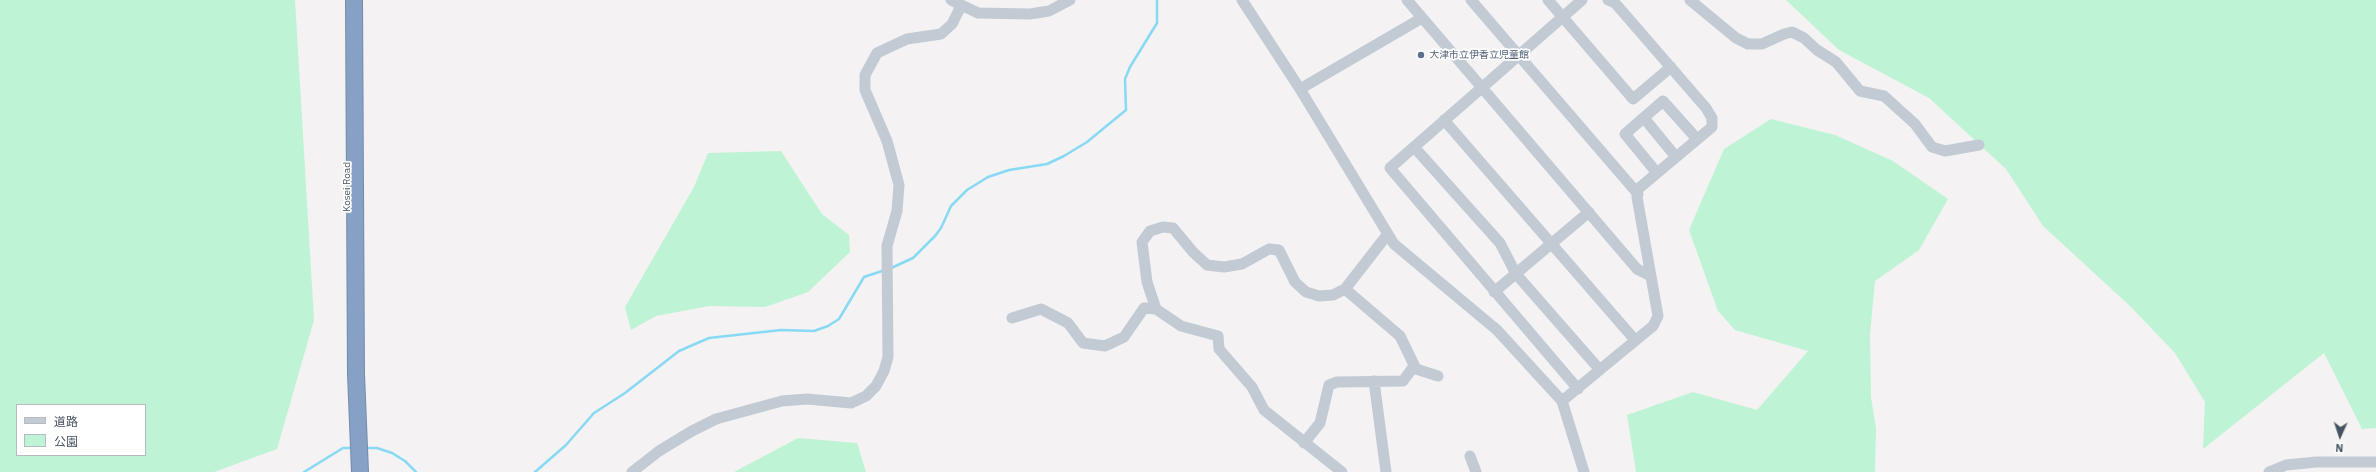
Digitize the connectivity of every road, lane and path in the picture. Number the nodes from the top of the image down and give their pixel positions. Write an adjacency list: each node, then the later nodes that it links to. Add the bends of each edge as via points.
1 (347, 0): 39 (highway, Kosei Road, via 347,206 351,328)
2 (354, 0): 39 (highway, Kosei Road)
3 (951, 0): 4 (street, via 978,13 1030,14 1049,11)
4 (1070, 0)
5 (1242, 0): 18 (street)
6 (1407, 0): 14 (street)
7 (1471, 0): 15 (street)
8 (1548, 0): 13 (street)
9 (1582, 0): 13 (street)
10 (1608, 0): 16 (street, via 1615,3)
11 (1690, 0): 22 (street, via 1736,38 1748,44 1762,44 1792,32 1804,38 1836,62 1860,91 1884,96 1915,124 1932,147 1945,151)
12 (959, 10): 48 (street, via 952,24 941,34 907,39 877,53 866,75 865,90 887,141 899,185 897,211 887,246 888,357 876,386 866,396 851,403 782,401 716,419 659,451)
13 (1563, 17): 15 (street); 16 (street, via 1633,99)
14 (1422, 18): 17 (street); 18 (street)
15 (1519, 55): 17 (street); 26 (street)
16 (1671, 68): 21 (street, via 1712,118 1712,127)
17 (1482, 88): 20 (street); 27 (street)
18 (1300, 89): 28 (street)
19 (1644, 118): 21 (street, via 1663,101); 24 (street); 25 (street, via 1625,134)
20 (1444, 120): 23 (street); 29 (street)
21 (1697, 139): 24 (street)
22 (1979, 145)
23 (1414, 147): 30 (street, via 1500,243); 33 (street, via 1390,168)
24 (1676, 157): 25 (street)
25 (1657, 173): 26 (street, via 1638,189)
26 (1638, 194): 31 (street)
27 (1589, 212): 29 (street); 31 (street, via 1637,269)
28 (1387, 234): 32 (street); 43 (street, via 1405,254 1496,330)
29 (1552, 244): 30 (street); 36 (street)
30 (1516, 274): 33 (street); 38 (street)
31 (1651, 276): 36 (street, via 1658,316 1653,326)
32 (1345, 289): 34 (street, via 1333,295 1320,296 1306,292 1295,282 1279,250 1269,249 1242,264 1224,267 1207,264 1192,252 1173,228 1163,226 1150,231 1142,242 1147,282); 37 (street, via 1400,336)
33 (1494, 292): 42 (street)
34 (1156, 309): 35 (street, via 1144,308 1124,337 1104,346 1083,343 1068,323 1041,309); 44 (street, via 1181,326 1218,336 1219,349 1252,387 1264,410)
35 (1012, 318)
36 (1635, 340): 38 (street)
37 (1414, 366): 40 (street); 41 (street, via 1402,381)
38 (1600, 370): 42 (street)
39 (356, 374): 47 (highway, Kosei Road)
40 (1438, 376)
41 (1374, 381): 44 (street, via 1336,382 1329,385 1320,423); 50 (street)
42 (1578, 388): 43 (street)
43 (1562, 401): 52 (street)
44 (1304, 443): 49 (street)
45 (1470, 456): 51 (street)
46 (2376, 462): 53 (street, via 2316,462 2286,465)
47 (360, 472)
48 (632, 472)
49 (1342, 472)
50 (1386, 472)
51 (1476, 472)
52 (1584, 472)
53 (2270, 472)

